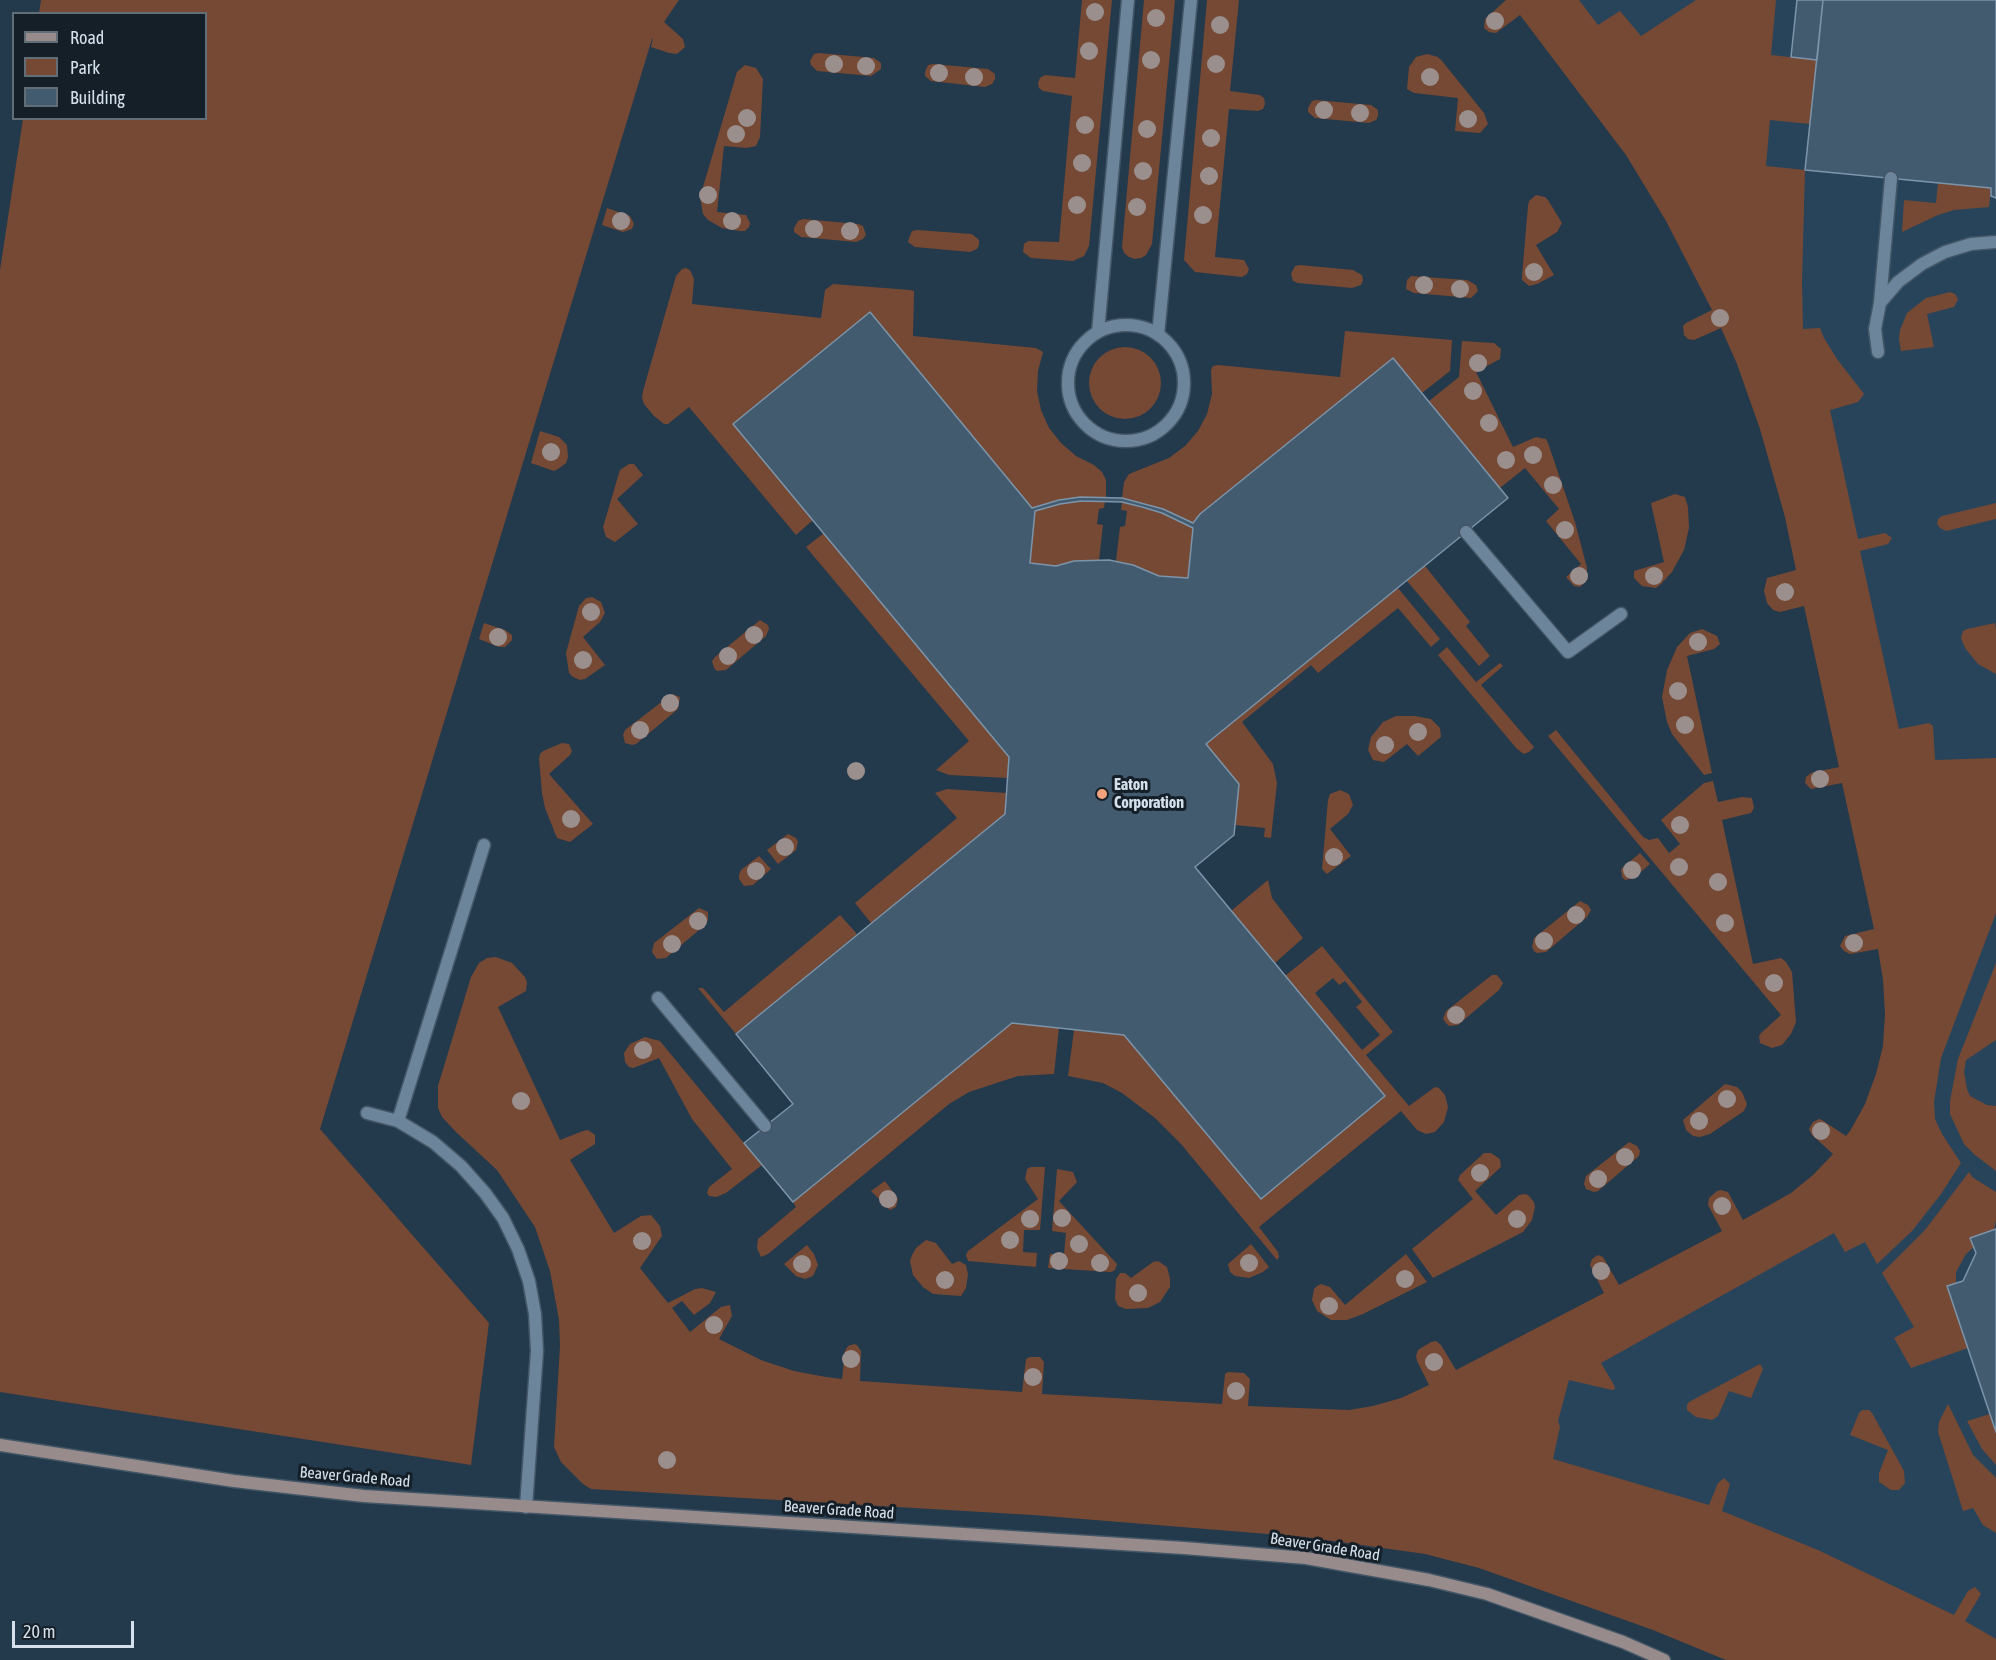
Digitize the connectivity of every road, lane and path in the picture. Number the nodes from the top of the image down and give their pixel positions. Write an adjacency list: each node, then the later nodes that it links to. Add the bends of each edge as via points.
1 (1128, 0): 6 (lane)
2 (1191, 0): 7 (lane)
3 (1891, 178): 5 (lane)
4 (1996, 242): 5 (lane, via 1945,252 1898,282)
5 (1880, 303): 8 (lane, via 1875,329)
6 (1098, 332): 7 (lane, via 1127,325); 7 (lane, via 1079,348 1070,364 1070,400 1090,430 1108,439 1129,442 1148,437 1165,426 1178,410 1184,390 1183,370 1175,351)
7 (1158, 335)
8 (1878, 352)
9 (1466, 532): 10 (lane, via 1568,652)
10 (1621, 614)
11 (484, 845): 14 (lane)
12 (658, 998): 15 (lane)
13 (367, 1113): 14 (lane)
14 (398, 1121): 17 (lane, via 433,1142 461,1166 503,1218 519,1249 535,1314 537,1351)
15 (765, 1126)
16 (0, 1445): 17 (main road, Beaver Grade Road, via 234,1481 364,1496)
17 (526, 1507): 18 (main road, Beaver Grade Road, via 1306,1558 1487,1594)
18 (1664, 1660)

